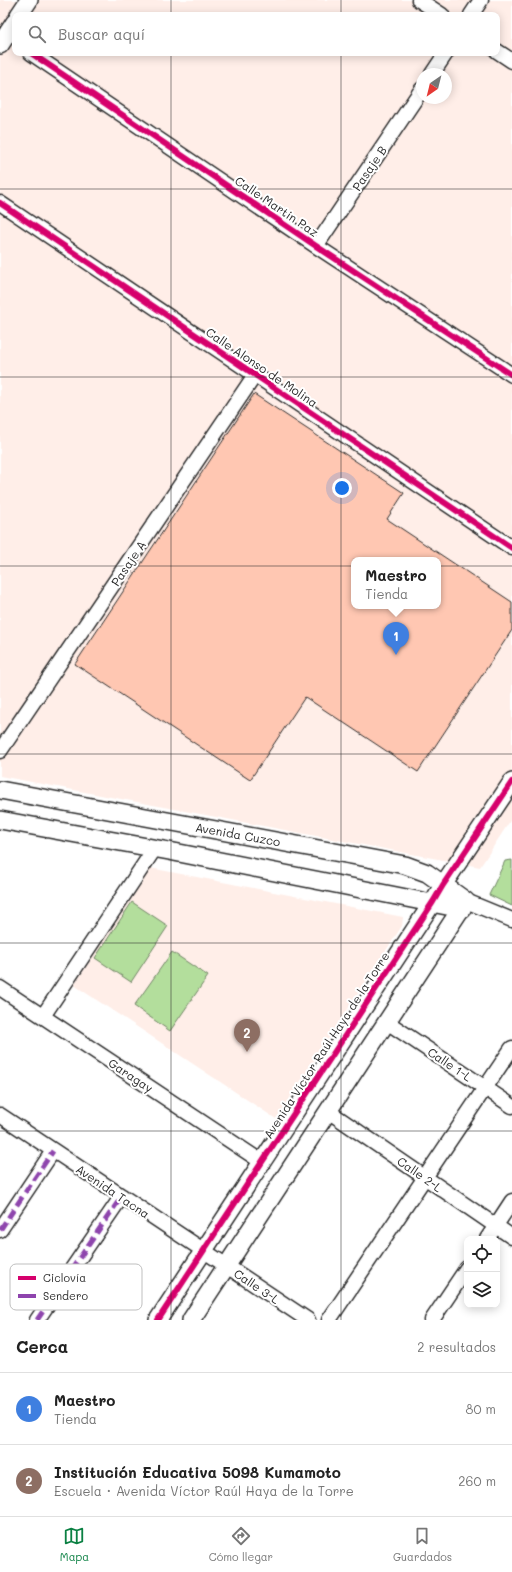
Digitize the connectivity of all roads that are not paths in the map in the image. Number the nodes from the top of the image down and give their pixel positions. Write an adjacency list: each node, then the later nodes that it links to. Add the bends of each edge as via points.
1 (29, 0): 4 (street)
2 (419, 0): 5 (street)
3 (481, 0): 6 (street)
4 (21, 12)
5 (437, 12)
6 (474, 12)
7 (12, 29): 8 (street)
8 (7, 41)
9 (500, 53): 12 (street)
10 (35, 56): 16 (street, Calle Martin Paz)
11 (444, 56): 13 (street)
12 (512, 61)
13 (436, 68)
14 (416, 98): 16 (street, Pasaje B)
15 (0, 203): 17 (street, Calle Alonso de Molina)
16 (316, 246): 18 (street, Calle Martin Paz)
17 (255, 375): 19 (street, Calle Alonso de Molina); 20 (street, Pasaje A)
18 (512, 375)
19 (512, 548)
20 (0, 751)
21 (512, 782): 25 (street, Avenida Víctor Raúl Haya de la Torre)
22 (0, 790): 25 (street, Avenida Cuzco, via 405,865 420,869)
23 (0, 820): 24 (street)
24 (155, 848): 26 (street); 30 (street)
25 (443, 885): 26 (street, Avenida Víctor Raúl Haya de la Torre); 27 (street, Avenida Cuzco)
26 (433, 902): 27 (street); 38 (street, Avenida Víctor Raúl Haya de la Torre)
27 (464, 905): 28 (street); 31 (street)
28 (512, 920)
29 (0, 988): 30 (street, Garagay)
30 (43, 1016): 38 (street, Garagay)
31 (387, 1022): 33 (street, Calle 1-L); 35 (street)
32 (512, 1048): 33 (street)
33 (485, 1088): 34 (street, Calle 1-L); 39 (street)
34 (512, 1106)
35 (328, 1111): 39 (street, Calle 2-L); 48 (street)
36 (0, 1115): 37 (street, Avenida Tacna)
37 (53, 1150): 40 (street, Avenida Tacna); 43 (street)
38 (262, 1162): 46 (street, Avenida Víctor Raúl Haya de la Torre)
39 (424, 1177): 42 (street, Calle 2-L); 55 (street)
40 (122, 1196): 46 (street, Avenida Tacna); 47 (street)
41 (512, 1201): 42 (street)
42 (495, 1226): 44 (street); 45 (street, Calle 2-L)
43 (0, 1230)
44 (489, 1236)
45 (512, 1237)
46 (204, 1251): 48 (street, Avenida Tacna); 52 (street, Avenida Víctor Raúl Haya de la Torre)
47 (75, 1264)
48 (227, 1266): 53 (street); 54 (street, Calle 3-L)
49 (464, 1272): 56 (street)
50 (44, 1310): 51 (street)
51 (37, 1320)
52 (158, 1320)
53 (191, 1320)
54 (308, 1320)
55 (329, 1320)
56 (432, 1320)

